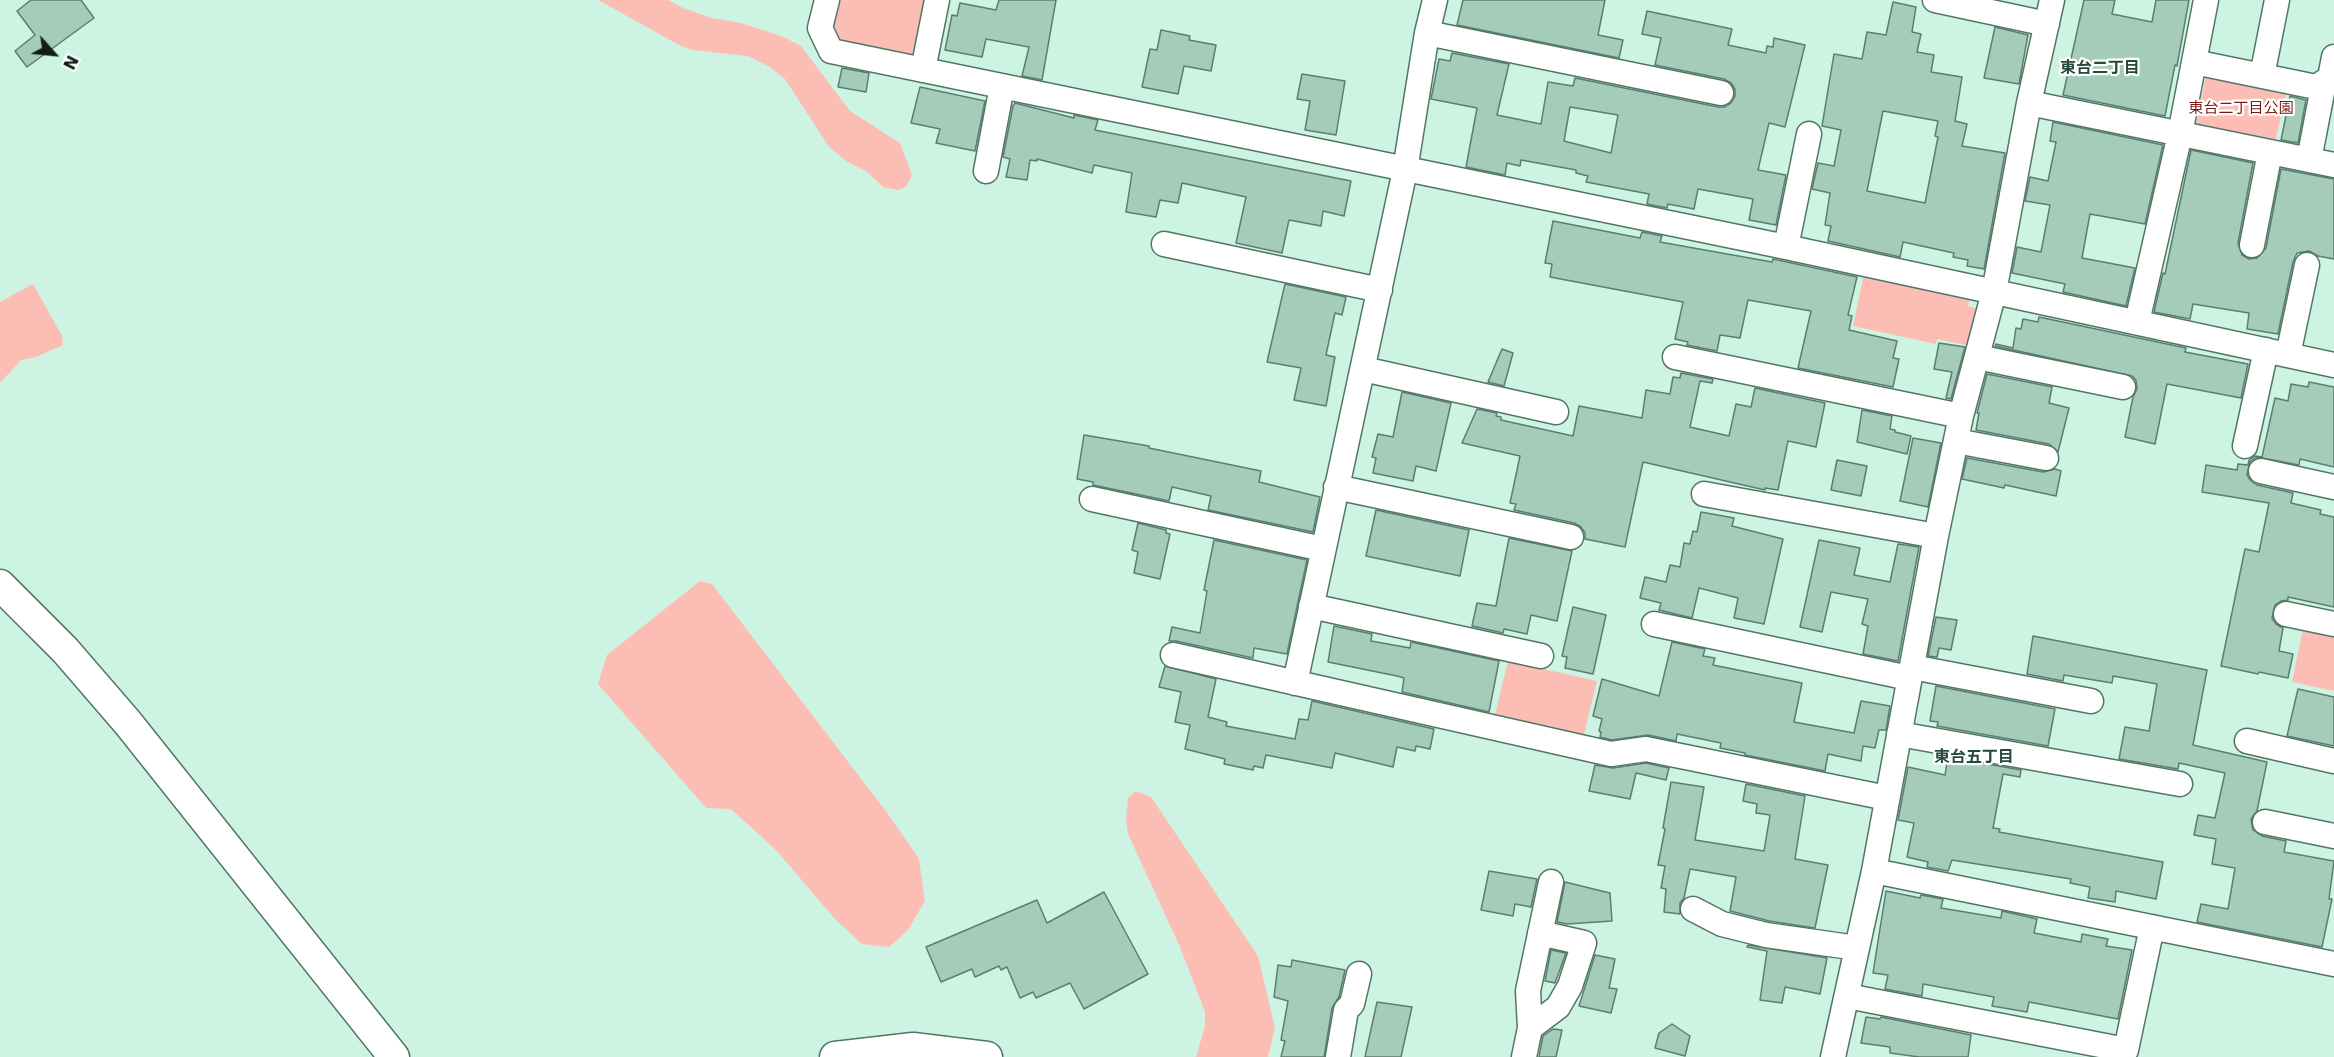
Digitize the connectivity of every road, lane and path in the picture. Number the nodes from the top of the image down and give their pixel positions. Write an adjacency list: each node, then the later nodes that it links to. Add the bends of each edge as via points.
1 (827, 0): 11 (street, via 820,28 831,51)
2 (937, 0): 11 (street)
3 (1435, 0): 9 (street)
4 (1935, 0): 8 (street)
5 (2052, 0): 8 (street)
6 (2206, 0): 10 (street)
7 (2277, 0): 13 (street)
8 (2047, 24): 16 (street)
9 (1427, 33): 15 (street); 22 (street)
10 (2194, 62): 13 (street); 18 (street)
11 (923, 70): 14 (street)
12 (2331, 71): 13 (street, via 2316,87); 20 (street)
13 (2262, 76)
14 (1002, 86): 22 (street); 23 (street)
15 (1721, 93)
16 (2029, 103): 18 (street); 29 (street)
17 (1809, 134): 26 (street)
18 (2180, 134): 19 (street); 30 (street)
19 (2270, 152): 20 (street); 25 (street)
20 (2309, 160): 21 (street)
21 (2334, 165)
22 (1405, 170): 26 (street); 28 (street)
23 (986, 171)
24 (1164, 244): 28 (street)
25 (2252, 245)
26 (1786, 247): 29 (street)
27 (2307, 265): 31 (street)
28 (1380, 290): 35 (street)
29 (1994, 292): 30 (street); 33 (street)
30 (2137, 322): 31 (street)
31 (2277, 353): 34 (street); 40 (street)
32 (1675, 357): 38 (street)
33 (1977, 357): 36 (street); 38 (street)
34 (2334, 365)
35 (1363, 369): 37 (street); 43 (street)
36 (2123, 387)
37 (1556, 412)
38 (1961, 416): 39 (street)
39 (1956, 441): 41 (street); 47 (street)
40 (2245, 446)
41 (2046, 458)
42 (2261, 471): 44 (street)
43 (1336, 487): 48 (street); 49 (street)
44 (2334, 487)
45 (1704, 494): 47 (street)
46 (1092, 500): 49 (street)
47 (1936, 536): 57 (street)
48 (1571, 537)
49 (1323, 549): 51 (street)
50 (0, 585): 77 (street, via 65,650 128,723)
51 (1311, 606): 56 (street); 58 (street)
52 (2286, 614): 54 (street)
53 (1654, 624): 57 (street)
54 (2334, 624)
55 (1173, 655): 58 (street)
56 (1541, 656)
57 (1910, 673): 59 (street); 60 (street)
58 (1295, 683): 64 (street, via 1611,754 1646,749)
59 (2091, 701)
60 (1899, 734): 63 (street); 64 (street)
61 (2247, 741): 62 (street)
62 (2334, 761)
63 (2180, 784)
64 (1887, 798): 67 (street)
65 (2265, 822): 66 (street)
66 (2334, 836)
67 (1874, 871): 70 (street); 72 (street)
68 (1551, 882): 71 (street)
69 (1693, 909): 72 (street, via 1722,924 1766,935)
70 (2152, 927): 73 (street); 75 (street, via 2126,1050)
71 (1540, 933): 76 (street, via 1528,991); 76 (street, via 1584,943 1570,986 1558,1007)
72 (1857, 948): 75 (street)
73 (2334, 964)
74 (1359, 974): 80 (street, via 1352,1004 1346,1011)
75 (1847, 996): 82 (street)
76 (1530, 1028): 81 (street)
77 (394, 1057)
78 (835, 1057): 79 (street, via 913,1048)
79 (987, 1057)
80 (1338, 1057)
81 (1524, 1057)
82 (1833, 1057)

